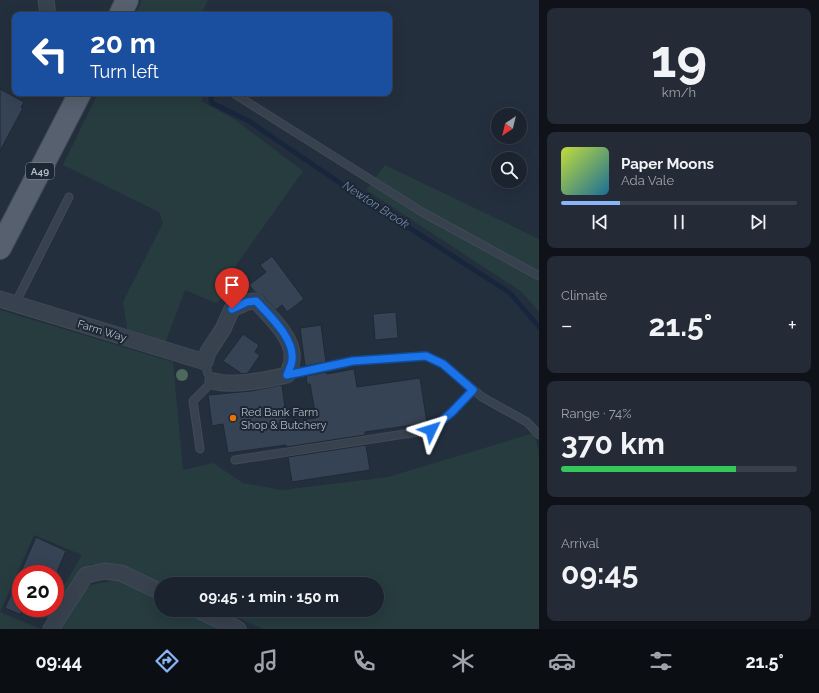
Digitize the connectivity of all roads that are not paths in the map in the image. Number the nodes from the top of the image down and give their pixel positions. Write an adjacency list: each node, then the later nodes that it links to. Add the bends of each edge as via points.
1 (46, 0): 3 (street)
2 (127, 0): 4 (main road)
3 (48, 12)
4 (121, 12)
5 (78, 96): 8 (main road, A49)
6 (238, 96): 9 (lane, via 422,212)
7 (69, 198): 11 (lane)
8 (0, 248)
9 (539, 276)
10 (0, 299): 11 (street, Farm Way)
11 (15, 304): 12 (street, Farm Way)
12 (205, 362): 13 (street, via 232,309 256,301 277,324 291,347 292,361); 14 (lane)
13 (287, 375): 14 (street, via 223,384); 15 (lane, via 353,361 426,356 443,364)
14 (213, 381): 17 (lane, via 193,401)
15 (473, 390): 16 (lane, via 494,405 527,422); 18 (lane, via 431,430)
16 (539, 435)
17 (200, 449)
18 (235, 460)
19 (154, 589): 21 (street, via 121,573 104,571 86,574)
20 (213, 617): 22 (street)
21 (51, 629)
22 (238, 629)

